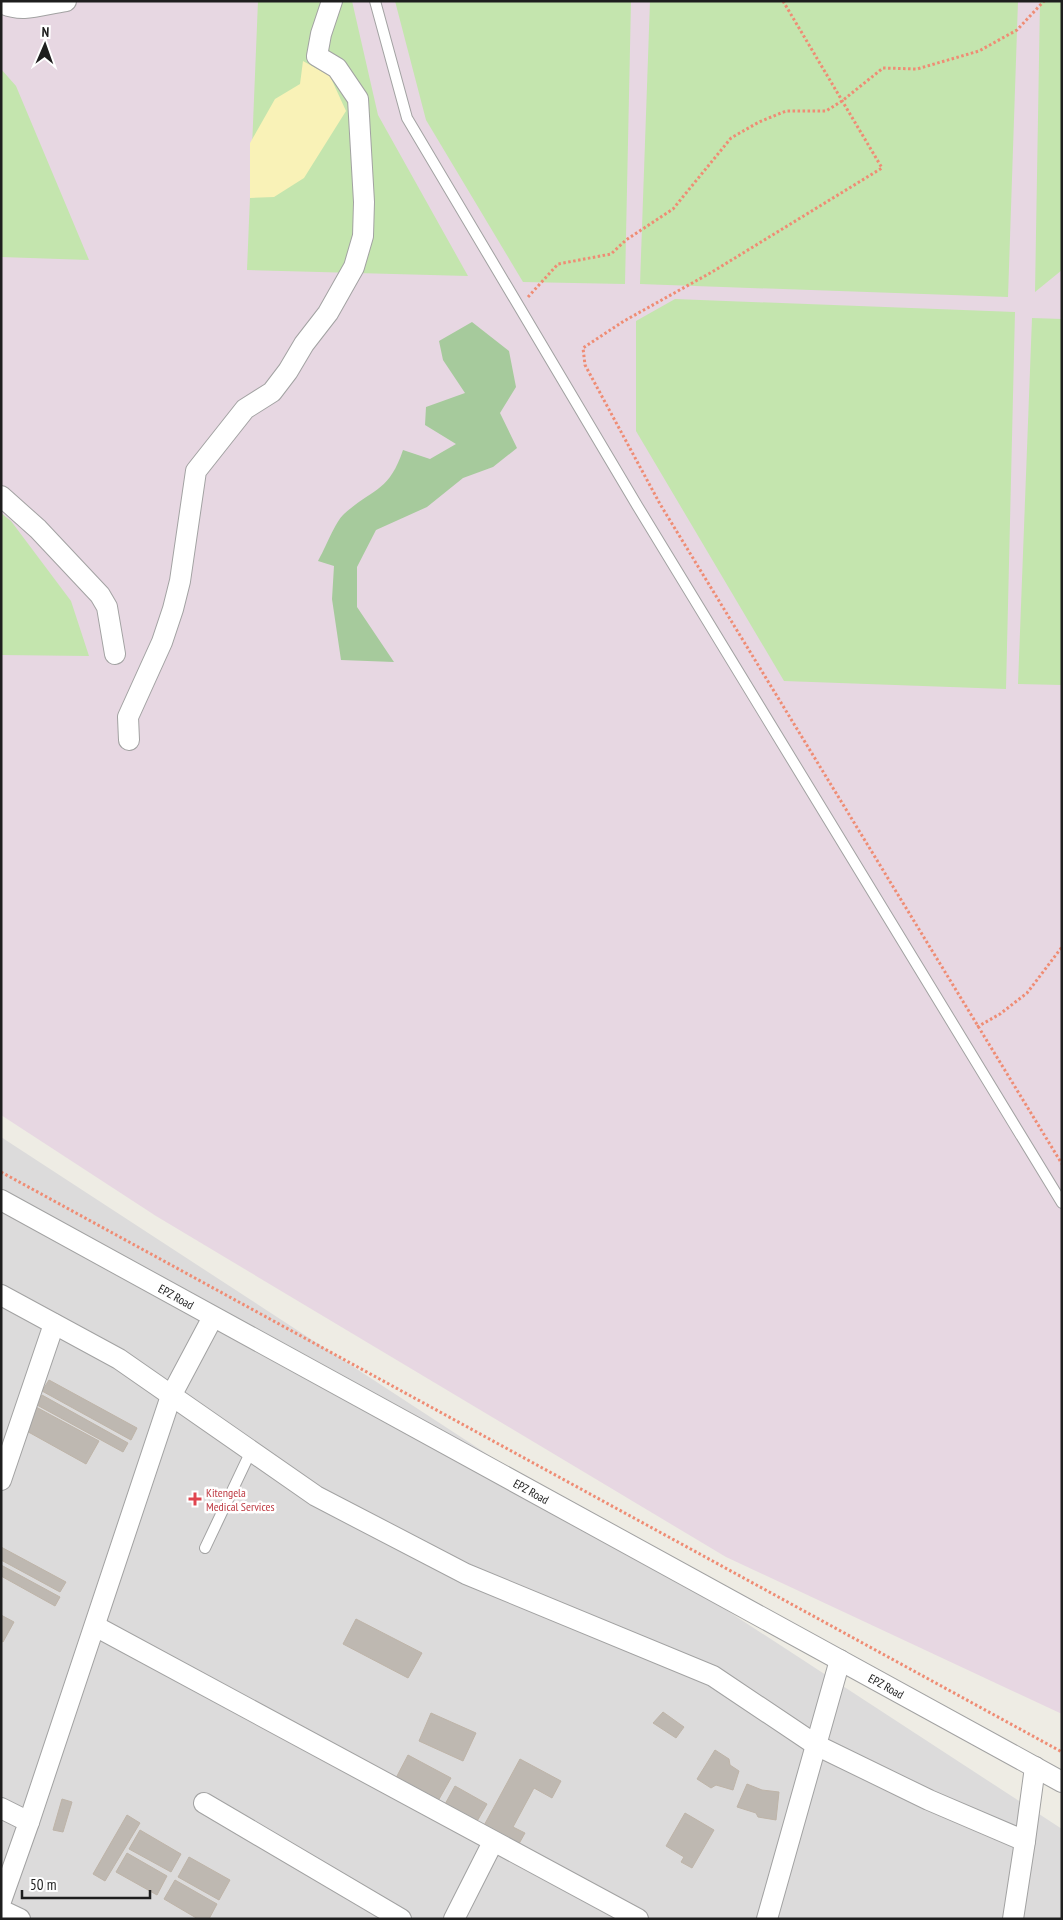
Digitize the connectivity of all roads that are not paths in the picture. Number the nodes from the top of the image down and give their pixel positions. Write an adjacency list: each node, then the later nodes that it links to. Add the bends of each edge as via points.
1 (66, 1): 4 (street, via 12,9)
2 (332, 1): 7 (street, via 317,56 336,68 358,100 364,202 361,244 354,267 328,313 288,371 272,392 245,409 196,471 183,565 173,609 162,642 128,717)
3 (374, 1): 9 (lane, via 407,118 643,516)
4 (1, 3)
5 (1, 496): 6 (street, via 38,529 100,595 107,607)
6 (115, 654)
7 (129, 740)
8 (1, 1200): 11 (street, EPZ Road)
9 (1062, 1203)
10 (1, 1295): 12 (street)
11 (213, 1317): 13 (street); 18 (street, EPZ Road)
12 (54, 1324): 13 (street, via 119,1359); 15 (street)
13 (170, 1396): 14 (street); 17 (street)
14 (251, 1451): 16 (lane); 19 (street, via 316,1496 466,1574 713,1676)
15 (1, 1480)
16 (205, 1548)
17 (94, 1626): 24 (street); 26 (street)
18 (840, 1660): 19 (street); 20 (street, EPZ Road)
19 (816, 1745): 25 (street, via 929,1800); 33 (street)
20 (1036, 1767): 21 (street, EPZ Road); 25 (street)
21 (1062, 1782)
22 (204, 1804): 30 (street)
23 (1, 1808): 24 (street)
24 (29, 1822): 27 (street)
25 (1025, 1841): 34 (street)
26 (494, 1842): 31 (street); 32 (street)
27 (1, 1902)
28 (1, 1910): 29 (street)
29 (20, 1919)
30 (401, 1919)
31 (454, 1919)
32 (638, 1919)
33 (767, 1919)
34 (1013, 1919)

